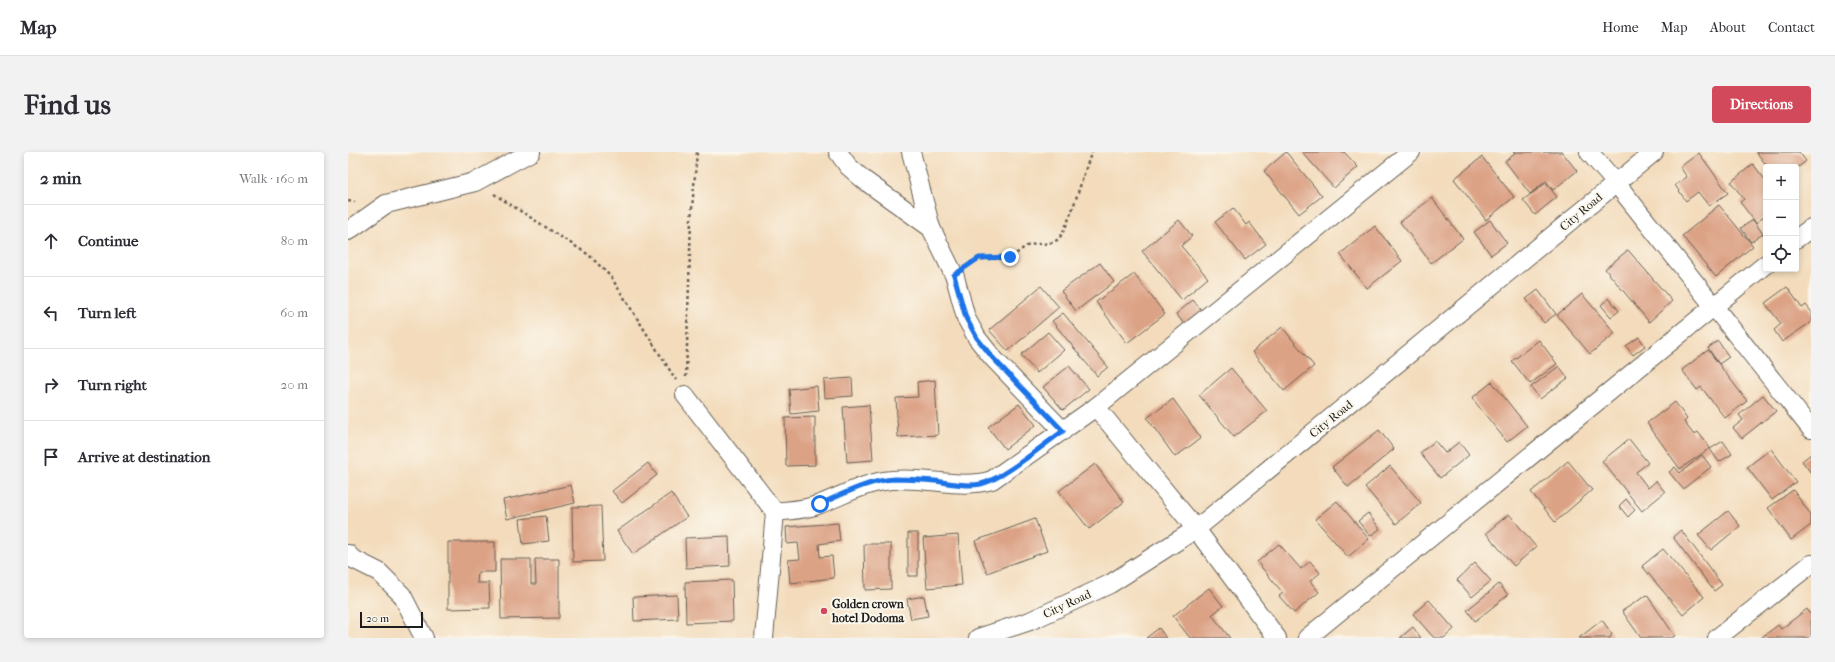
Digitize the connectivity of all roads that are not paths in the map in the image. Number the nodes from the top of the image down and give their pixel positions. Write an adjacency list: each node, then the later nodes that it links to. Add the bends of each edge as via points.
1 (531, 152): 10 (street, via 475,182 386,204)
2 (838, 152): 8 (street, via 848,166 864,180)
3 (911, 152): 8 (street)
4 (1411, 152): 15 (street)
5 (1589, 152): 7 (street)
6 (1654, 152): 7 (street, City Road)
7 (1616, 183): 13 (street); 19 (street, City Road)
8 (932, 228): 17 (street, via 954,275 966,318 977,338)
9 (1811, 228): 11 (street)
10 (348, 231)
11 (1799, 237)
12 (1763, 266): 13 (street)
13 (1714, 307): 16 (street); 26 (street)
14 (685, 395): 18 (street)
15 (1096, 407): 17 (street); 19 (street)
16 (1811, 429)
17 (1063, 431): 18 (street, via 1003,473 980,484 894,479 862,486 806,508)
18 (775, 512): 23 (street)
19 (1196, 529): 24 (street, City Road, via 1110,584 1030,622); 25 (street)
20 (348, 554): 22 (street, via 379,572 402,595)
21 (1811, 564): 27 (street)
22 (424, 638)
23 (764, 638)
24 (978, 638)
25 (1277, 638)
26 (1306, 638)
27 (1717, 638)

